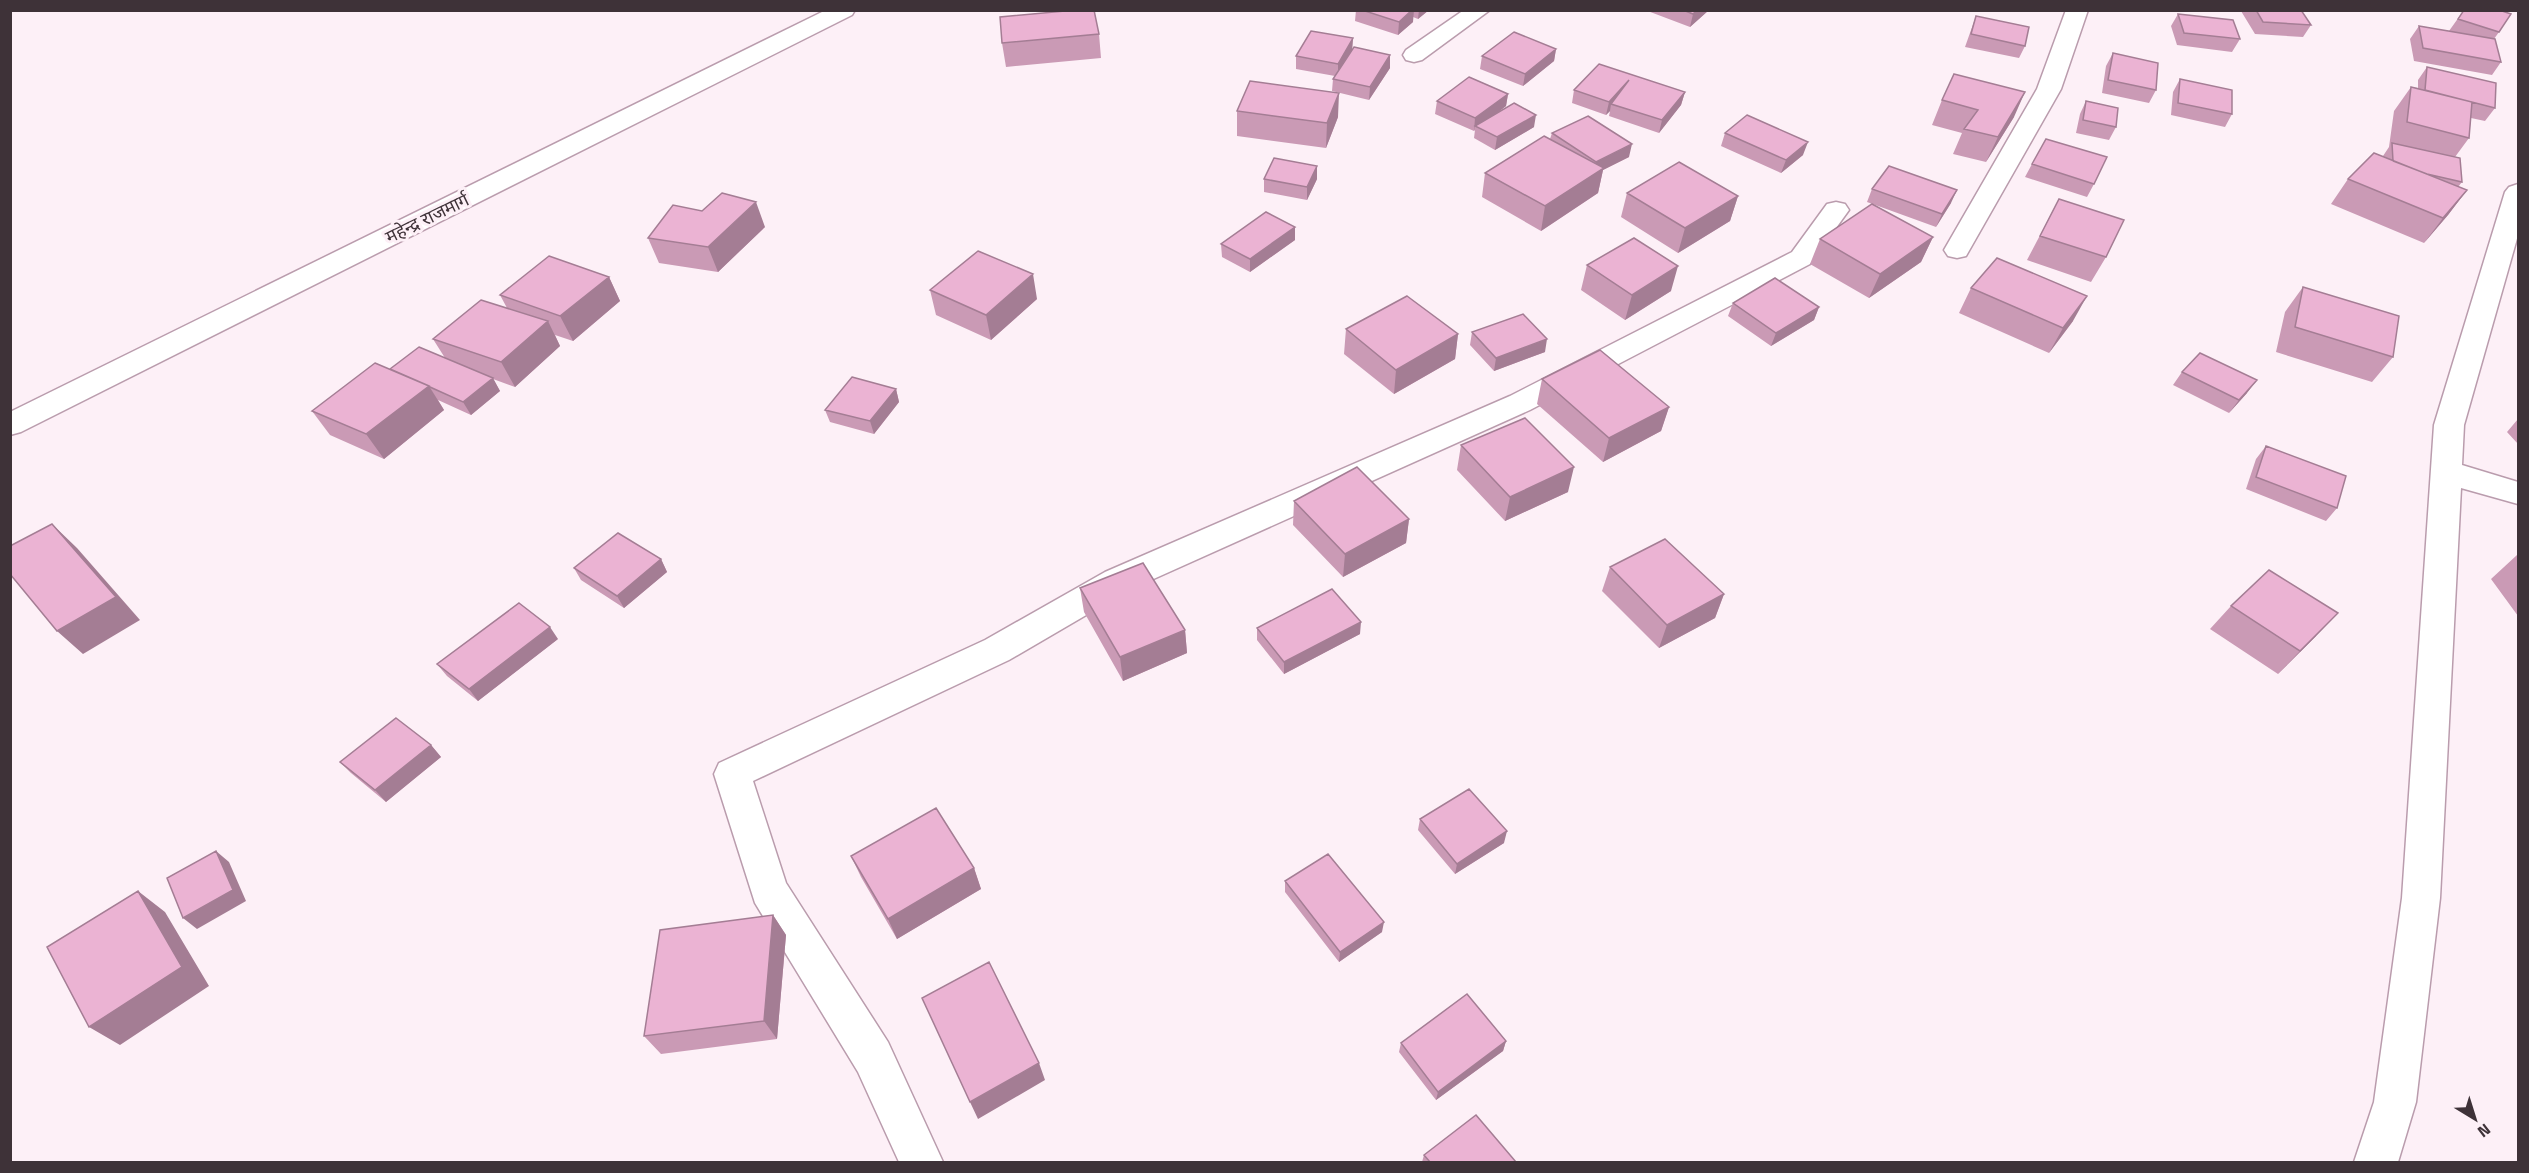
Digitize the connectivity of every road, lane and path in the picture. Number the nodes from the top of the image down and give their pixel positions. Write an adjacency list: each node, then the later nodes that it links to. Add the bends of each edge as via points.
1 (844, 10): 8 (main road, महेन्द्र राजमार्ग)
2 (1479, 10): 4 (main road)
3 (2077, 10): 7 (main road, via 2049,89)
4 (1414, 56)
5 (2518, 192): 9 (main road, via 2449,425)
6 (1836, 210): 11 (main road, via 1801,258 1520,403 1117,581 997,650 732,774 770,890 873,1057)
7 (1957, 250)
8 (10, 425)
9 (2446, 472): 10 (main road); 12 (main road, via 2421,898 2395,1102)
10 (2518, 493)
11 (921, 1162)
12 (2376, 1162)

